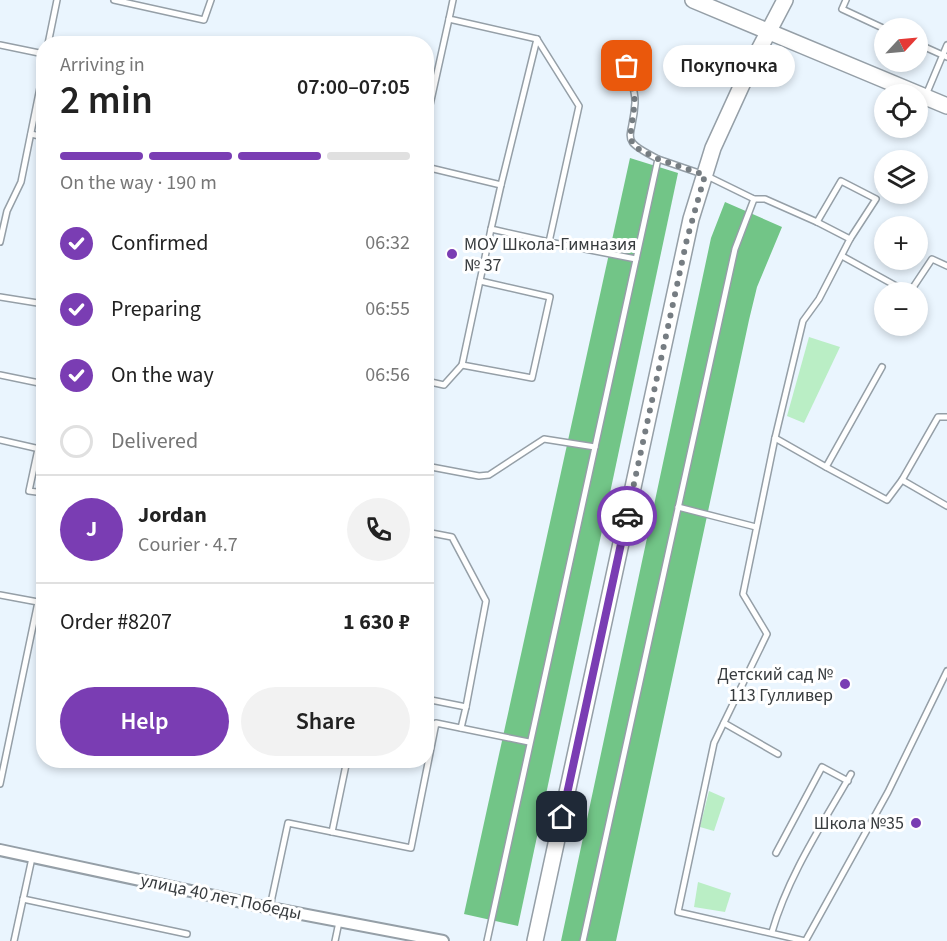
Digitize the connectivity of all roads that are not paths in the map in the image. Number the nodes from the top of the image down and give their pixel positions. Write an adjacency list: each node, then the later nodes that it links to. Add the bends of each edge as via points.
1 (57, 0): 11 (lane)
2 (114, 0): 3 (lane, via 204,20)
3 (211, 0)
4 (453, 0): 8 (lane)
5 (693, 0): 10 (street)
6 (785, 0): 10 (street)
7 (846, 0): 9 (lane, via 842,9)
8 (449, 19): 12 (lane); 20 (lane)
9 (874, 24)
10 (770, 31): 19 (street); 29 (street, via 726,118)
11 (50, 36)
12 (537, 39): 30 (lane); 36 (lane, via 579,106)
13 (0, 45): 16 (lane)
14 (947, 45): 17 (lane)
15 (928, 48): 17 (lane)
16 (36, 52)
17 (945, 56): 21 (lane)
18 (627, 66): 27 (lane, via 635,101 630,138 635,147)
19 (894, 84)
20 (434, 87)
21 (928, 91)
22 (928, 98): 23 (street)
23 (947, 106)
24 (36, 109): 25 (lane)
25 (31, 134): 26 (lane); 35 (lane, via 21,182 7,211)
26 (36, 135)
27 (658, 159): 29 (lane); 38 (lane)
28 (434, 169): 30 (lane)
29 (705, 175): 31 (lane); 95 (street, via 682,259)
30 (501, 185): 33 (lane)
31 (754, 199): 32 (lane, via 765,199); 61 (lane, via 734,251)
32 (817, 222): 34 (lane); 34 (lane, via 841,181 876,199)
33 (491, 230): 36 (lane); 40 (lane)
34 (850, 239): 37 (lane)
35 (0, 242)
36 (549, 242): 38 (lane)
37 (842, 256): 41 (lane); 51 (lane, via 802,321)
38 (636, 259): 53 (lane)
39 (947, 266): 42 (lane, via 932,259)
40 (480, 281): 45 (lane); 45 (lane, via 550,297 532,378)
41 (890, 282)
42 (916, 282)
43 (0, 297): 44 (lane)
44 (36, 303)
45 (462, 364): 49 (lane, via 444,385)
46 (882, 367): 56 (lane)
47 (0, 375): 48 (lane)
48 (36, 382)
49 (434, 383)
50 (947, 417): 58 (lane, via 938,417)
51 (774, 438): 56 (lane); 62 (lane)
52 (0, 440): 54 (lane)
53 (595, 447): 57 (lane, via 543,438 489,475); 73 (lane)
54 (36, 448)
55 (36, 466): 59 (lane, via 29,491)
56 (826, 466): 58 (lane, via 887,500)
57 (434, 468)
58 (902, 480): 60 (lane)
59 (36, 492)
60 (947, 506)
61 (678, 507): 62 (lane); 96 (lane)
62 (756, 526): 70 (lane, via 743,594 767,634)
63 (434, 534): 69 (lane, via 452,537 486,601)
64 (0, 595): 65 (lane)
65 (36, 602)
66 (36, 611): 75 (lane)
67 (947, 671): 90 (lane, via 888,792)
68 (434, 701): 69 (lane)
69 (466, 707): 71 (lane)
70 (724, 723): 74 (lane); 88 (lane, via 714,743 678,912)
71 (461, 728): 72 (lane, via 436,723); 73 (lane)
72 (434, 733)
73 (529, 742): 94 (lane)
74 (778, 754)
75 (3, 756): 80 (lane)
76 (345, 768): 81 (lane)
77 (427, 768): 81 (lane, via 411,848)
78 (851, 774): 79 (lane)
79 (848, 781): 83 (lane, via 822,766); 88 (lane, via 800,864)
80 (0, 784)
81 (332, 832): 86 (lane, via 288,823)
82 (0, 850): 84 (street, улица 40 лет Победы)
83 (776, 853)
84 (32, 857): 85 (lane); 86 (street, улица 40 лет Победы)
85 (23, 899): 89 (lane); 91 (lane)
86 (270, 908): 87 (street, улица 40 лет Победы)
87 (339, 921): 92 (lane); 93 (street, улица 40 лет Победы)
88 (772, 932): 90 (lane)
89 (187, 934)
90 (806, 940)
91 (14, 941)
92 (335, 941)
93 (443, 941)
94 (487, 941)
95 (535, 941)
96 (583, 941)

